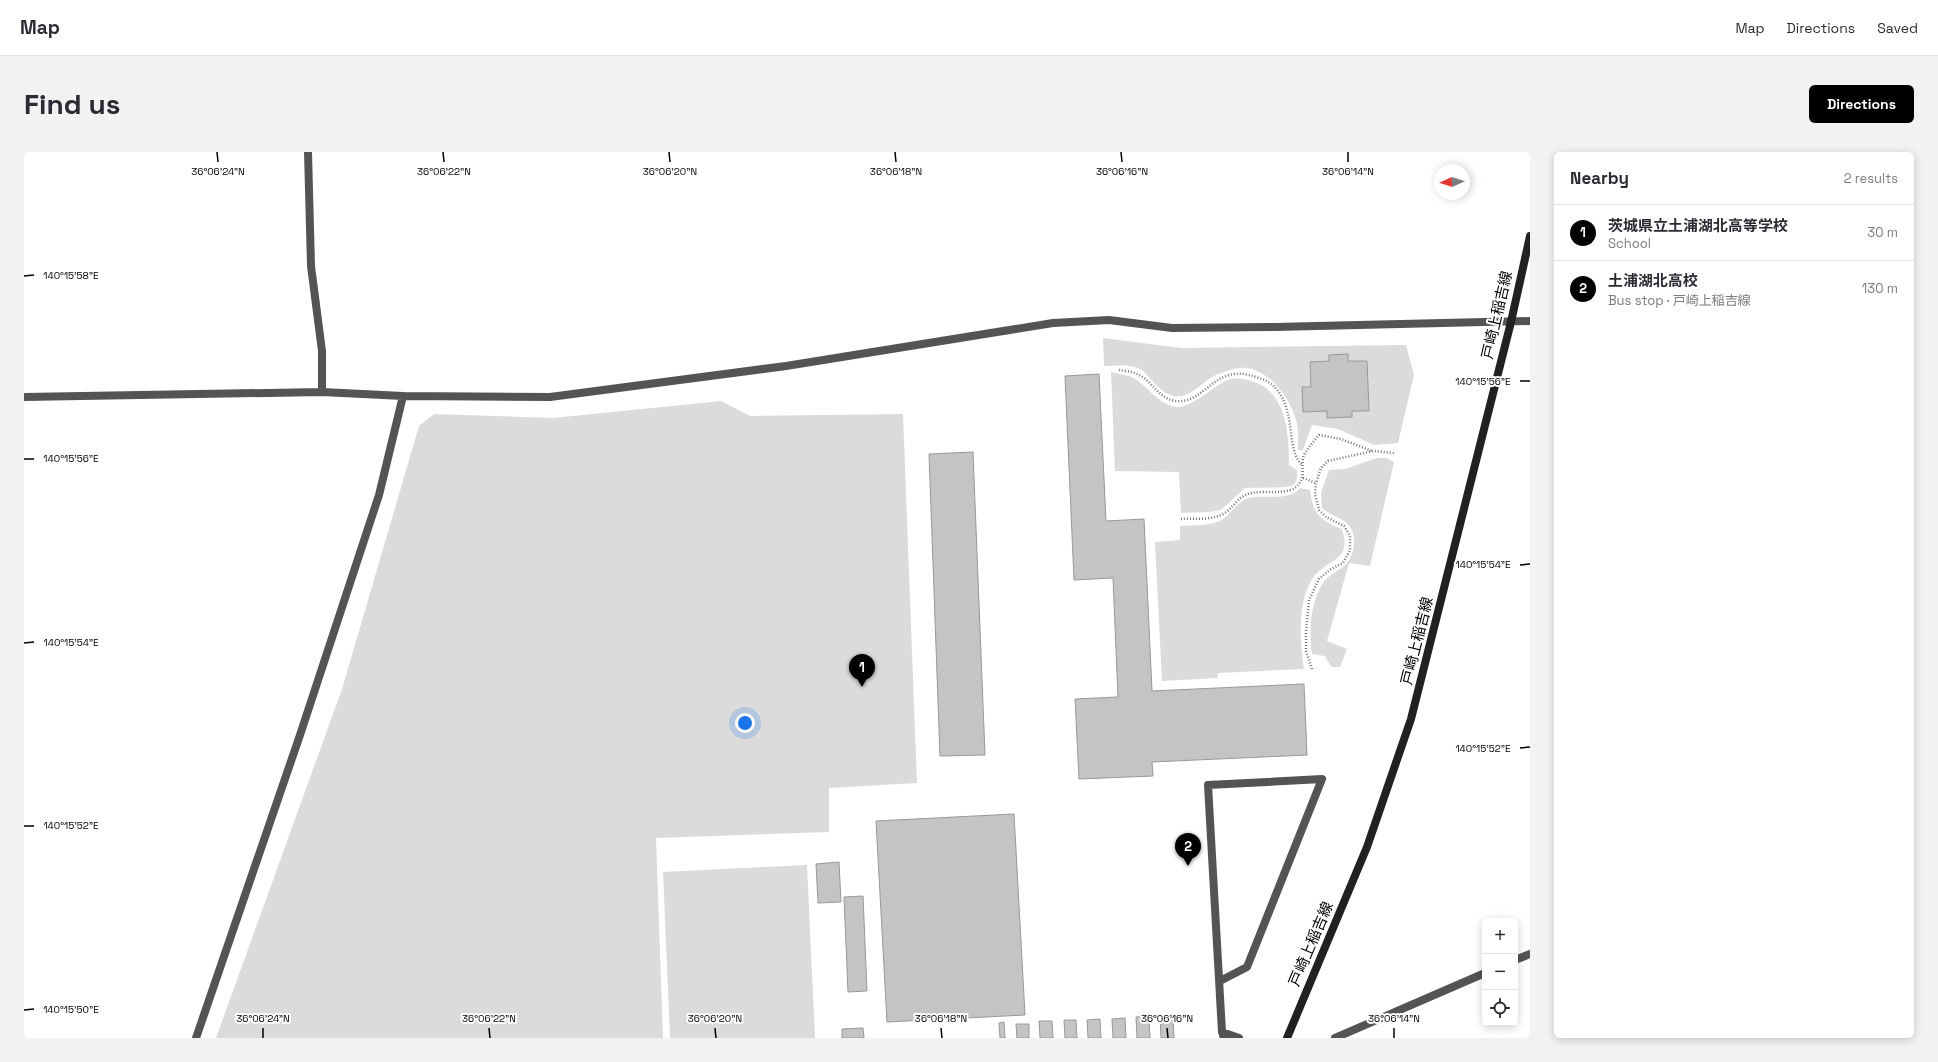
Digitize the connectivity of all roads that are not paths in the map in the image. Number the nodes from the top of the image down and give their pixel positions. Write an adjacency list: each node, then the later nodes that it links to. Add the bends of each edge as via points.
1 (308, 152): 5 (street, via 311,266 322,350)
2 (1530, 236): 4 (main road, 戸崎上稲吉線)
3 (1530, 321): 4 (street)
4 (1511, 322): 6 (street, via 1180,328 1109,320 1053,323 786,366 550,397); 15 (main road, 戸崎上稲吉線, via 1411,718 1367,847)
5 (322, 392): 6 (street); 7 (street)
6 (404, 396): 13 (street, via 379,495 300,736)
7 (24, 398)
8 (1530, 954): 9 (street)
9 (1518, 959)
10 (1482, 974): 16 (street)
11 (1220, 981): 11 (street, via 1208,785 1322,779 1247,967); 12 (street)
12 (1223, 1035): 14 (street)
13 (196, 1038)
14 (1239, 1038)
15 (1288, 1038)
16 (1336, 1038)

